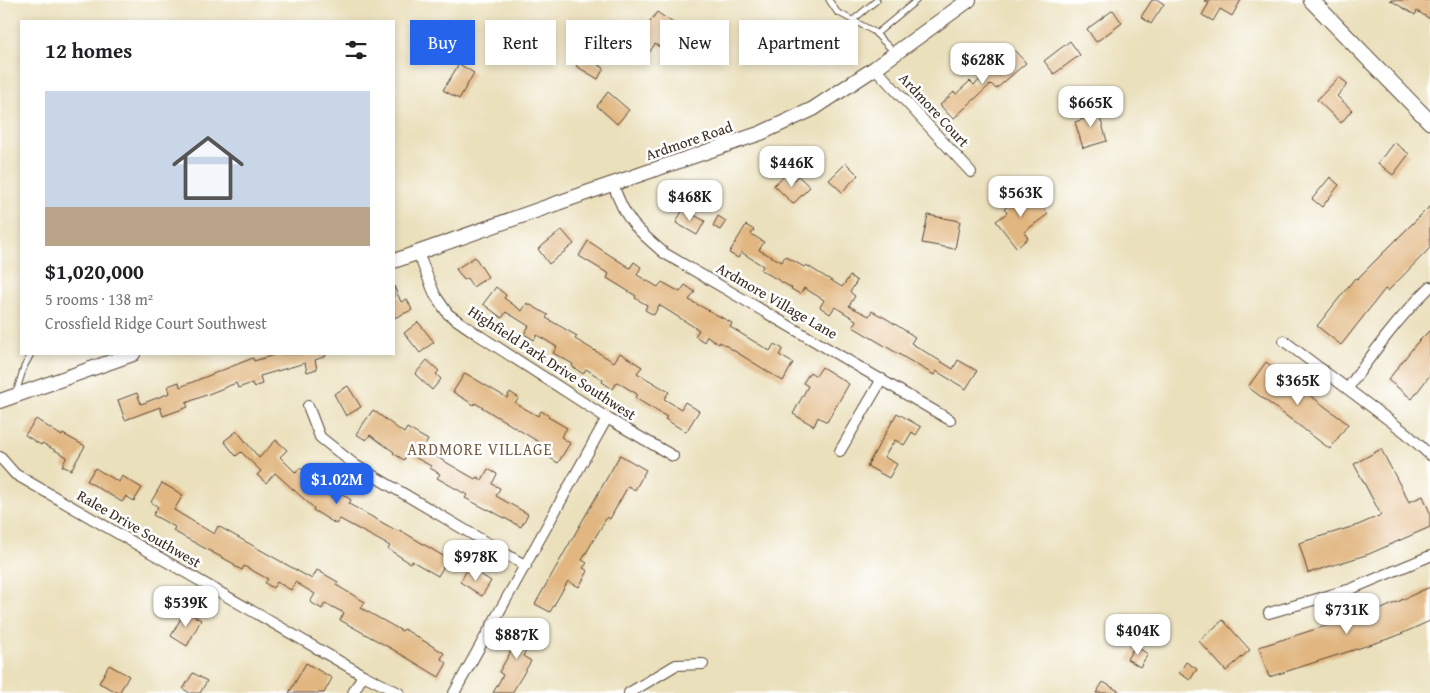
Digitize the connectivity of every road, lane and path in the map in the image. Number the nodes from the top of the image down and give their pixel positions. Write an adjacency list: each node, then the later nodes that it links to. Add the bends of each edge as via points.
1 (829, 0): 6 (lane, via 837,12)
2 (877, 0): 6 (lane)
3 (916, 0): 8 (lane)
4 (969, 0): 9 (street, Ardmore Road)
5 (1311, 0): 11 (main road)
6 (853, 20)
7 (858, 23): 8 (lane)
8 (876, 34): 9 (lane)
9 (895, 54): 10 (street, Ardmore Road)
10 (875, 68): 12 (street, Ardmore Court); 13 (street, Ardmore Road, via 813,109 761,133)
11 (1430, 122)
12 (971, 172)
13 (613, 184): 14 (street, Ardmore Road); 21 (street, Ardmore Village Lane, via 629,220 664,253)
14 (418, 253): 15 (street, Ardmore Road); 26 (street, Highfield Park Drive Southwest, via 435,295 448,314)
15 (395, 261)
16 (1430, 287): 22 (street, via 1393,328)
17 (1284, 341): 22 (street)
18 (30, 355): 23 (lane)
19 (125, 355): 20 (street)
20 (109, 357): 23 (street)
21 (882, 379): 27 (street, Ardmore Village Lane); 28 (street)
22 (1348, 388): 29 (street)
23 (15, 396): 24 (street)
24 (0, 401)
25 (308, 406): 33 (street, via 320,437 354,465)
26 (607, 418): 30 (street, Highfield Park Drive Southwest); 33 (street)
27 (950, 420)
28 (840, 451)
29 (1430, 455)
30 (673, 456)
31 (0, 457): 36 (street, Ralee Drive Southwest, via 15,474)
32 (1430, 556): 34 (street, via 1351,590)
33 (526, 566): 39 (street)
34 (1269, 614)
35 (703, 664): 40 (street, via 676,665)
36 (362, 675): 37 (street); 38 (street, Ralee Drive Southwest)
37 (352, 693)
38 (399, 693)
39 (454, 693)
40 (629, 693)

